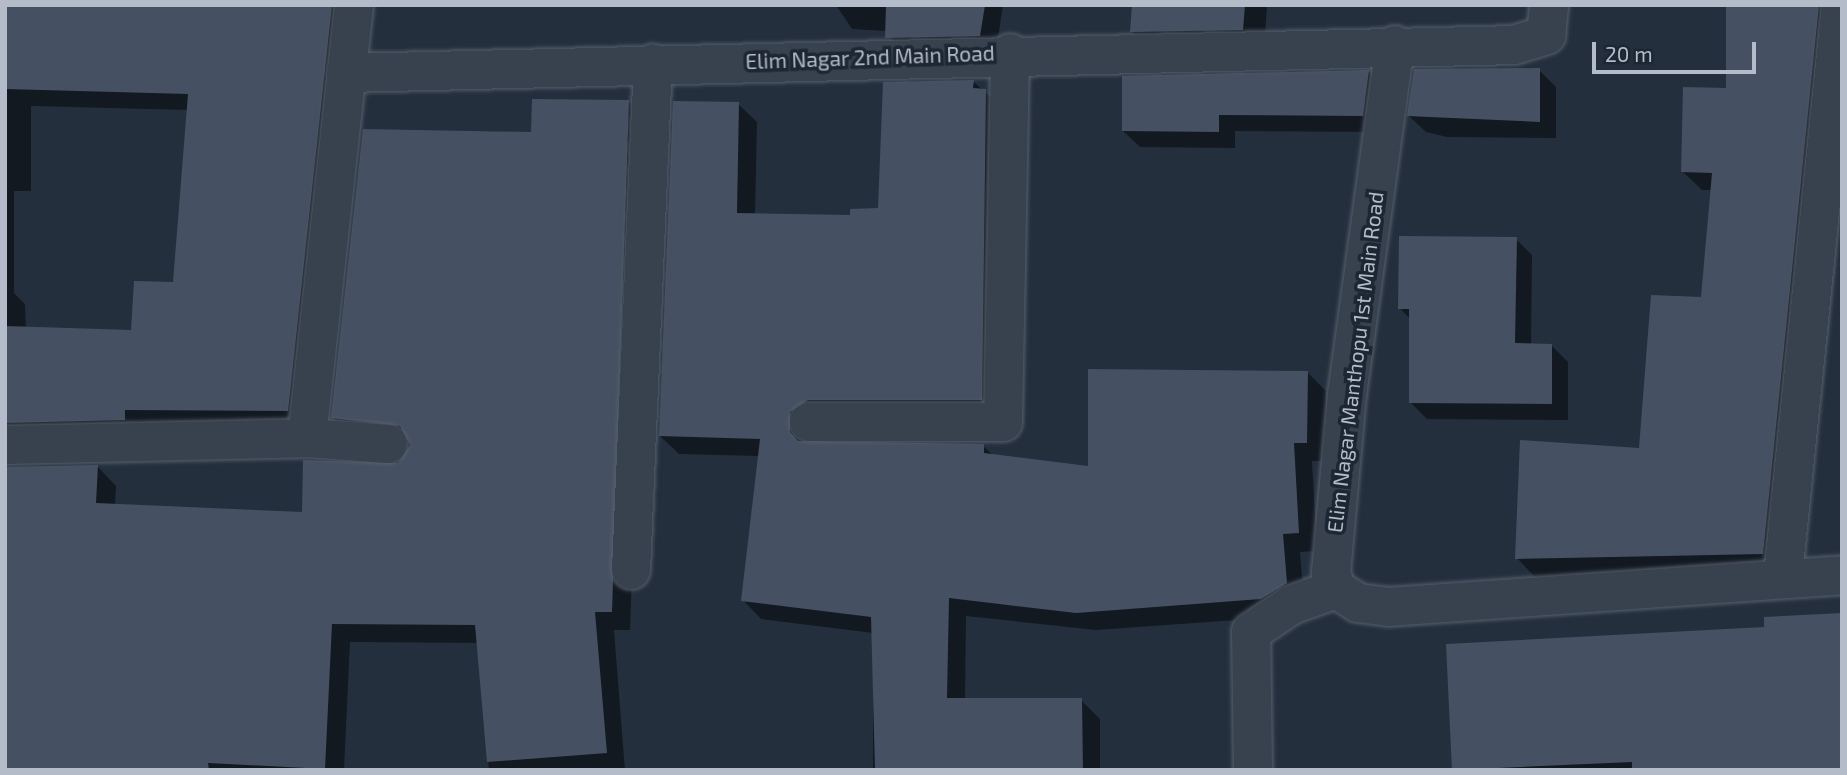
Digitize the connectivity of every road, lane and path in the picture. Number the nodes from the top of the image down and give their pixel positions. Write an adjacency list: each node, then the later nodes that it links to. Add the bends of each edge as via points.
1 (354, 5): 7 (street)
2 (1549, 5): 4 (street, Elim Nagar 2nd Main Road, via 1546,35 1535,43)
3 (1841, 5): 14 (street)
4 (1395, 45): 5 (street, Elim Nagar 2nd Main Road); 15 (street, Elim Nagar Manthopu 1st Main Road, via 1347,394 1331,572)
5 (1010, 53): 6 (street, Elim Nagar 2nd Main Road); 8 (street, via 1003,422)
6 (653, 63): 7 (street, Elim Nagar 2nd Main Road); 12 (street)
7 (346, 73): 9 (street)
8 (809, 422)
9 (307, 438): 10 (street); 11 (street)
10 (388, 444)
11 (5, 445)
12 (631, 570)
13 (1842, 575): 14 (street)
14 (1783, 576): 15 (street, via 1389,607 1357,603)
15 (1336, 589): 16 (street, via 1290,605 1251,632)
16 (1253, 770)

